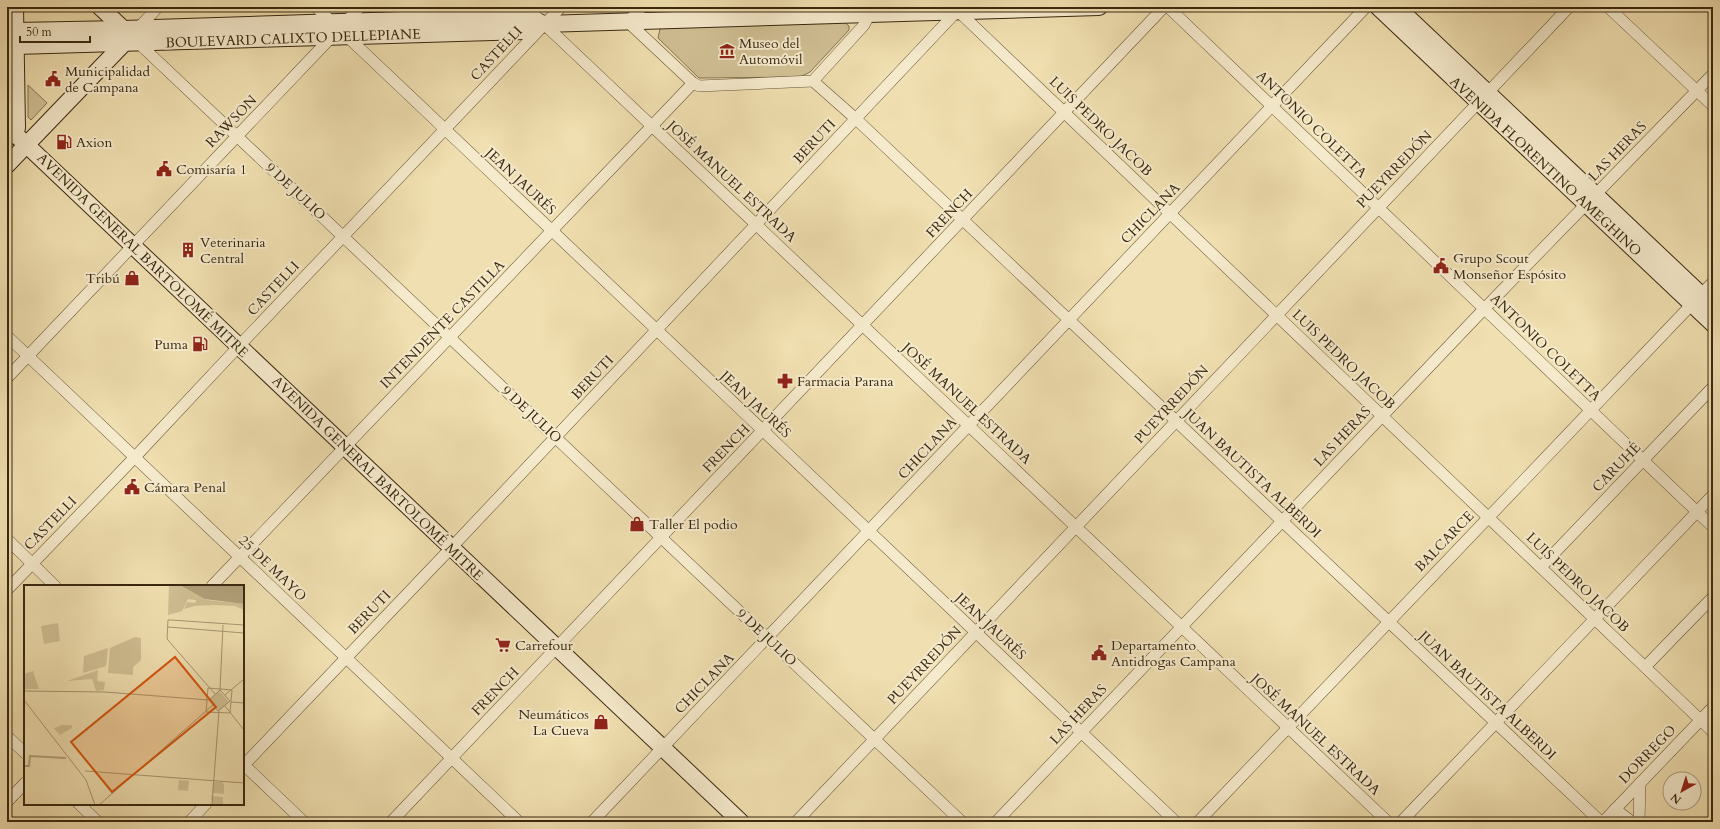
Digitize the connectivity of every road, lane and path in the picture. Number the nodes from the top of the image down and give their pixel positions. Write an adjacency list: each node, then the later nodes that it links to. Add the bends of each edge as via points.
1 (15, 7): 22 (main road)
2 (100, 7): 21 (main road, 9 DE JULIO)
3 (158, 7): 21 (street)
4 (316, 7): 20 (street, JEAN JAURÉS)
5 (360, 7): 20 (street, RAWSON)
6 (526, 7): 19 (street, JOSÉ MANUEL ESTRADA)
7 (561, 7): 19 (street, CASTELLI)
8 (642, 7): 18 (street)
9 (1099, 7): 16 (main road, BOULEVARD CALIXTO DELLEPIANE)
10 (1166, 7): 28 (street, ANTONIO COLETTA); 30 (street, FRENCH)
11 (1366, 7): 28 (street, CHICLANA)
12 (1378, 7): 27 (main road, AVENIDA FLORENTINO AMEGHINO)
13 (1397, 7): 27 (main road, AVENIDA FLORENTINO AMEGHINO)
14 (1569, 7): 27 (street, PUEYRREDÓN)
15 (1608, 7): 26 (street)
16 (958, 8): 17 (main road, BOULEVARD CALIXTO DELLEPIANE); 30 (street, LUIS PEDRO JACOB); 31 (street, BERUTI)
17 (867, 10): 18 (main road, BOULEVARD CALIXTO DELLEPIANE); 24 (street, via 864,25)
18 (628, 22): 19 (main road, BOULEVARD CALIXTO DELLEPIANE); 25 (street)
19 (544, 24): 20 (main road, BOULEVARD CALIXTO DELLEPIANE, via 524,16); 32 (street, JOSÉ MANUEL ESTRADA); 33 (street, CASTELLI)
20 (339, 29): 21 (main road, BOULEVARD CALIXTO DELLEPIANE); 33 (street, JEAN JAURÉS); 34 (street, RAWSON)
21 (132, 36): 22 (main road, BOULEVARD CALIXTO DELLEPIANE); 34 (street, 9 DE JULIO); 35 (main road)
22 (15, 39): 35 (main road)
23 (1713, 74): 26 (street, LAS HERAS)
24 (813, 81): 25 (street, via 699,86); 31 (street, JUAN BAUTISTA ALBERDI)
25 (693, 83): 32 (street, INTENDENTE CASTILLA)
26 (1697, 91): 29 (street); 37 (street, LAS HERAS)
27 (1483, 97): 37 (main road, AVENIDA FLORENTINO AMEGHINO); 38 (street, PUEYRREDÓN)
28 (1272, 106): 38 (street, ANTONIO COLETTA); 39 (street, CHICLANA)
29 (1713, 106)
30 (1065, 112): 39 (street, LUIS PEDRO JACOB); 40 (street, FRENCH)
31 (856, 119): 40 (street, JUAN BAUTISTA ALBERDI); 41 (street, BERUTI)
32 (652, 126): 41 (street, JOSÉ MANUEL ESTRADA); 42 (street, INTENDENTE CASTILLA)
33 (444, 129): 42 (street, JEAN JAURÉS); 43 (street, CASTELLI)
34 (238, 135): 43 (street, 9 DE JULIO); 44 (street, RAWSON)
35 (16, 138): 36 (main road); 44 (main road, AVENIDA GENERAL BARTOLOMÉ MITRE)
36 (7, 165)
37 (1591, 199): 46 (main road, AVENIDA FLORENTINO AMEGHINO); 48 (street, LAS HERAS)
38 (1378, 208): 48 (street, ANTONIO COLETTA); 49 (street, PUEYRREDÓN)
39 (1170, 213): 49 (street, LUIS PEDRO JACOB); 50 (street, CHICLANA)
40 (963, 220): 50 (street, JUAN BAUTISTA ALBERDI); 52 (street, FRENCH)
41 (756, 224): 52 (street, JOSÉ MANUEL ESTRADA); 53 (street, BERUTI)
42 (552, 231): 53 (street, JEAN JAURÉS); 55 (street, INTENDENTE CASTILLA)
43 (343, 236): 55 (street, 9 DE JULIO); 56 (street, CASTELLI)
44 (132, 245): 56 (main road, AVENIDA GENERAL BARTOLOMÉ MITRE); 57 (street, RAWSON)
45 (1713, 282): 46 (street, BALCARCE)
46 (1696, 299): 47 (main road, AVENIDA FLORENTINO AMEGHINO); 51 (main road, AVENIDA FLORENTINO AMEGHINO); 60 (street, BALCARCE)
47 (1713, 306)
48 (1484, 308): 60 (street, ANTONIO COLETTA); 61 (street, LAS HERAS)
49 (1276, 314): 61 (street, LUIS PEDRO JACOB); 62 (street, PUEYRREDÓN)
50 (1069, 320): 62 (street, JUAN BAUTISTA ALBERDI); 63 (street, CHICLANA)
51 (1713, 324)
52 (863, 325): 63 (street, JOSÉ MANUEL ESTRADA); 64 (street, FRENCH)
53 (656, 330): 64 (street, JEAN JAURÉS); 65 (street, BERUTI)
54 (7, 336): 57 (street, 25 DE MAYO)
55 (450, 337): 65 (street, 9 DE JULIO); 66 (street, INTENDENTE CASTILLA)
56 (239, 346): 66 (main road, AVENIDA GENERAL BARTOLOMÉ MITRE); 67 (street, CASTELLI)
57 (28, 355): 58 (street, RAWSON); 67 (street, 25 DE MAYO)
58 (7, 378)
59 (1713, 387): 68 (street, CARUHÉ)
60 (1590, 410): 68 (street, ANTONIO COLETTA); 71 (street, BALCARCE)
61 (1382, 416): 71 (street, LUIS PEDRO JACOB); 72 (street, LAS HERAS)
62 (1176, 421): 72 (street, JUAN BAUTISTA ALBERDI); 73 (street, PUEYRREDÓN)
63 (969, 425): 73 (street, JOSÉ MANUEL ESTRADA); 75 (street, CHICLANA)
64 (763, 431): 75 (street, JEAN JAURÉS); 76 (street, FRENCH)
65 (556, 437): 76 (street, 9 DE JULIO); 78 (street, BERUTI)
66 (345, 447): 78 (main road, AVENIDA GENERAL BARTOLOMÉ MITRE); 79 (street, INTENDENTE CASTILLA)
67 (135, 457): 79 (street, 25 DE MAYO); 80 (street, CASTELLI)
68 (1643, 460): 70 (street, ANTONIO COLETTA); 81 (street, CARUHÉ)
69 (1713, 495): 70 (street)
70 (1697, 512): 74 (street, ANTONIO COLETTA); 86 (street)
71 (1488, 517): 81 (street, LUIS PEDRO JACOB); 87 (street, BALCARCE)
72 (1282, 521): 87 (street, JUAN BAUTISTA ALBERDI); 88 (street, LAS HERAS)
73 (1076, 526): 88 (street, JOSÉ MANUEL ESTRADA); 89 (street, PUEYRREDÓN)
74 (1713, 527)
75 (868, 531): 89 (street, JEAN JAURÉS); 90 (street, CHICLANA)
76 (662, 537): 90 (street, 9 DE JULIO); 91 (street, FRENCH)
77 (7, 539): 80 (street)
78 (451, 548): 91 (main road, AVENIDA GENERAL BARTOLOMÉ MITRE); 92 (street, BERUTI)
79 (240, 557): 83 (street, INTENDENTE CASTILLA); 92 (street, 25 DE MAYO)
80 (32, 564): 82 (street); 84 (street, CASTELLI)
81 (1541, 567): 86 (street, LUIS PEDRO JACOB)
82 (54, 585)
83 (213, 585)
84 (7, 590)
85 (1713, 598): 93 (street)
86 (1595, 619): 93 (street, LUIS PEDRO JACOB); 96 (street)
87 (1388, 622): 96 (street, JUAN BAUTISTA ALBERDI); 97 (street, BALCARCE)
88 (1182, 627): 97 (street, JOSÉ MANUEL ESTRADA); 99 (street, LAS HERAS)
89 (976, 632): 99 (street, JEAN JAURÉS); 101 (street, PUEYRREDÓN)
90 (768, 637): 101 (street, 9 DE JULIO); 102 (street, CHICLANA)
91 (557, 648): 102 (main road, AVENIDA GENERAL BARTOLOMÉ MITRE); 104 (street, FRENCH)
92 (345, 658): 104 (street, 25 DE MAYO); 105 (street, BERUTI)
93 (1645, 667): 95 (street, LUIS PEDRO JACOB)
94 (1713, 707): 95 (street, DORREGO)
95 (1701, 720): 98 (street, LUIS PEDRO JACOB); 108 (street, DORREGO)
96 (1496, 723): 126 (street); 127 (street, JUAN BAUTISTA ALBERDI)
97 (1288, 727): 124 (street, BALCARCE); 125 (street, JOSÉ MANUEL ESTRADA)
98 (1713, 732)
99 (1081, 733): 122 (street, LAS HERAS); 123 (street, JEAN JAURÉS)
100 (7, 736): 103 (street)
101 (875, 739): 120 (street, PUEYRREDÓN); 121 (street, 9 DE JULIO)
102 (662, 748): 118 (street, CHICLANA); 119 (main road, AVENIDA GENERAL BARTOLOMÉ MITRE)
103 (24, 752)
104 (451, 758): 116 (street, FRENCH); 117 (street, 25 DE MAYO)
105 (244, 764)
106 (244, 766): 115 (street)
107 (24, 784): 109 (street)
108 (1640, 784): 112 (street, DORREGO); 129 (street)
109 (7, 802)
110 (80, 805): 113 (street)
111 (205, 805): 114 (street)
112 (1615, 809): 127 (street, DORREGO); 128 (street)
113 (98, 822)
114 (189, 822)
115 (304, 822)
116 (391, 822)
117 (519, 822)
118 (592, 822)
119 (741, 822)
120 (796, 822)
121 (962, 822)
122 (996, 822)
123 (1176, 822)
124 (1198, 822)
125 (1388, 822)
126 (1401, 822)
127 (1602, 822)
128 (1632, 822)
129 (1639, 822)

